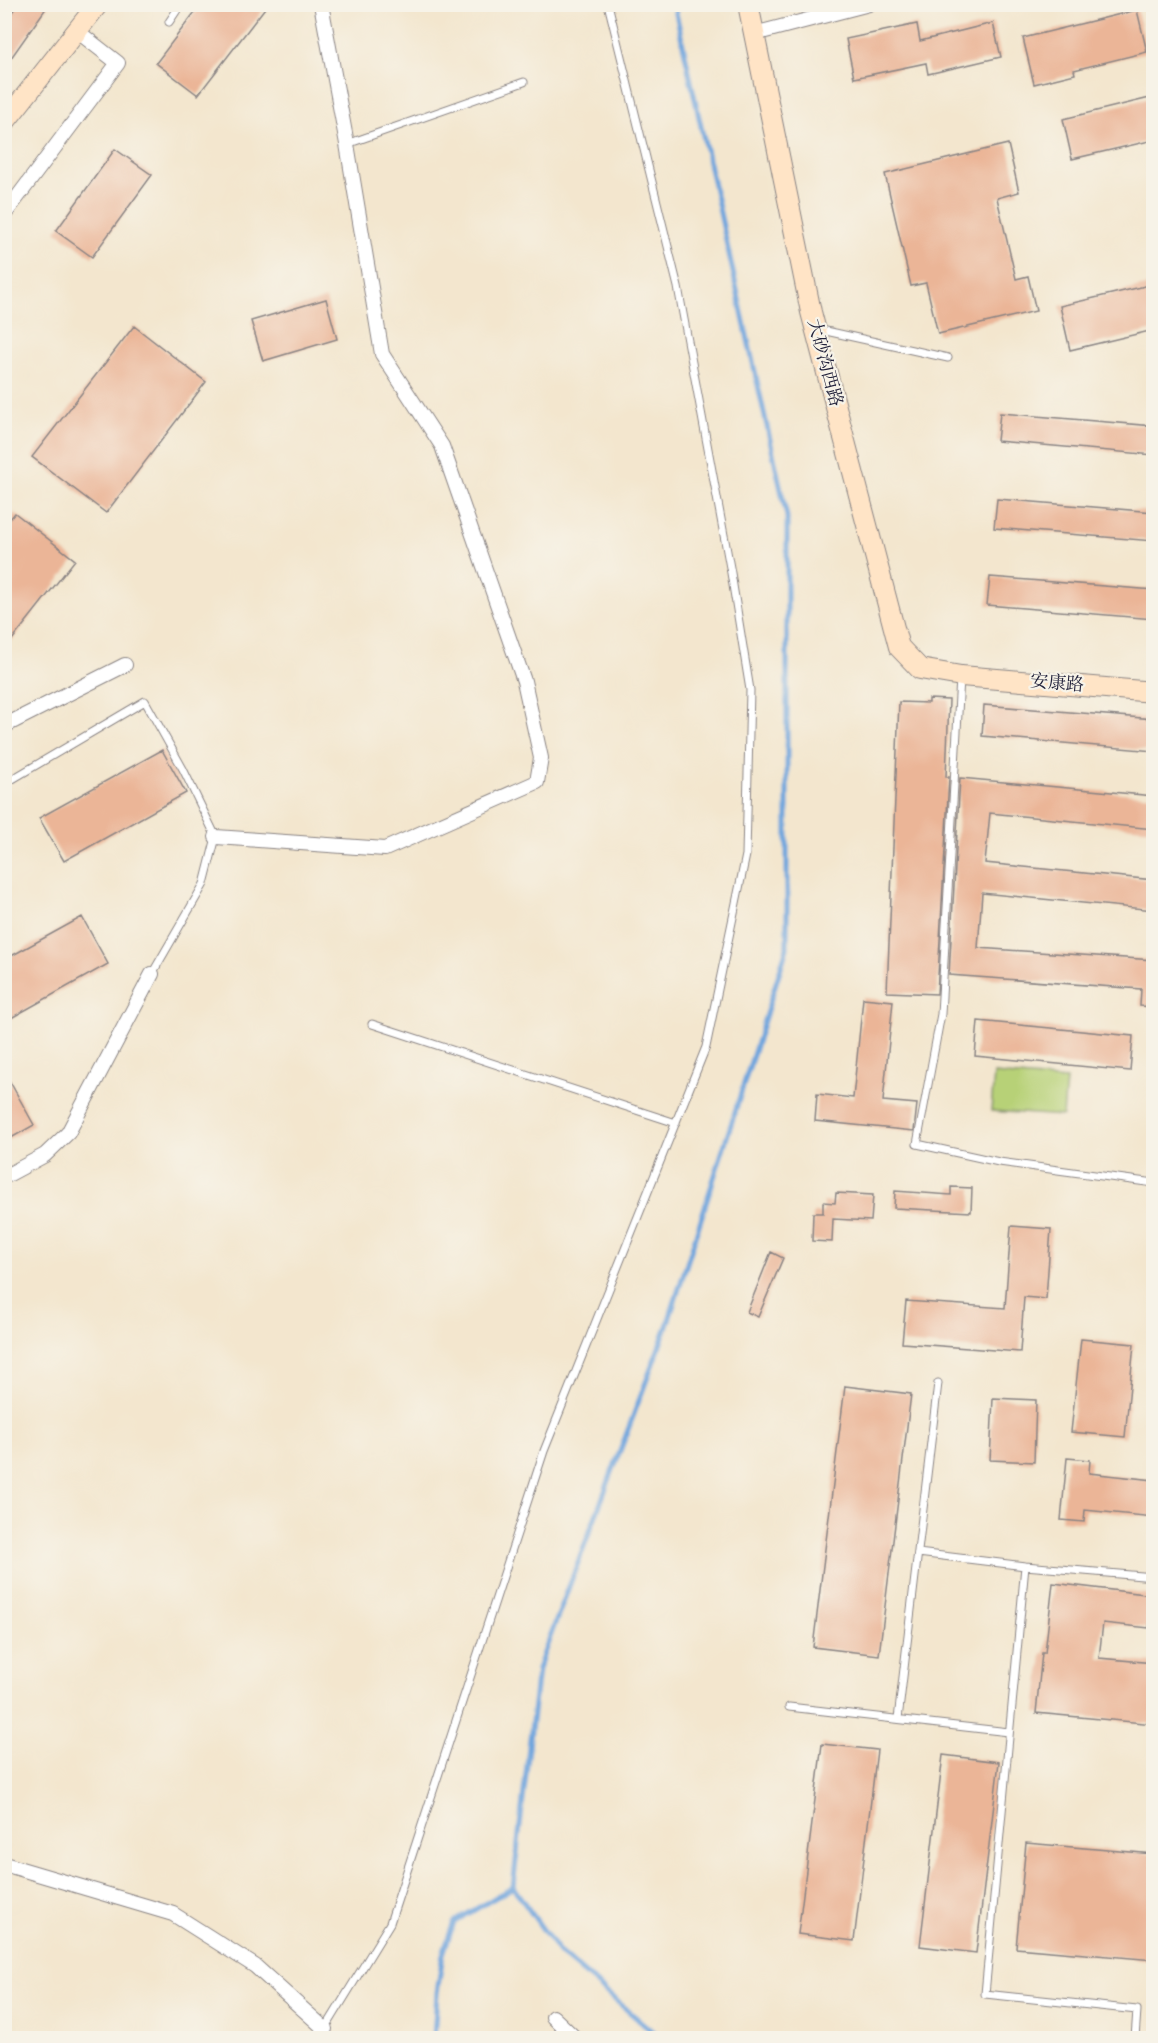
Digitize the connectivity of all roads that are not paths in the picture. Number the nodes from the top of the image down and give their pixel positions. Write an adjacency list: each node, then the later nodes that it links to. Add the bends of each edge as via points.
1 (98, 4): 8 (street)
2 (181, 4): 7 (lane)
3 (321, 4): 12 (street)
4 (608, 4): 24 (lane, via 678,287 750,690 746,855 706,1047)
5 (748, 4): 9 (street, 大砂沟西路)
6 (869, 4): 9 (street)
7 (170, 22)
8 (77, 31): 11 (street); 13 (street, via 118,63)
9 (754, 34): 14 (street, 大砂沟西路)
10 (525, 82): 12 (lane)
11 (4, 123)
12 (347, 144): 21 (street, via 382,354 442,446 524,681 541,758 537,782 385,849)
13 (4, 215)
14 (815, 328): 15 (lane); 17 (street, 大砂沟西路, via 899,647 920,669)
15 (948, 358)
16 (125, 664): 19 (street)
17 (961, 676): 18 (street, 安康路); 26 (lane, via 941,1014 917,1144 999,1162)
18 (1154, 692)
19 (4, 726)
20 (4, 784): 21 (lane, via 145,702)
21 (216, 837): 22 (lane, via 204,884)
22 (152, 974): 25 (street, via 68,1133 45,1155)
23 (372, 1024): 24 (lane)
24 (676, 1123): 36 (lane, via 544,1451 390,1923)
25 (4, 1177)
26 (1154, 1183)
27 (938, 1383): 28 (lane)
28 (918, 1553): 29 (lane); 32 (lane)
29 (1025, 1566): 30 (lane); 33 (lane)
30 (1154, 1577)
31 (789, 1707): 32 (lane)
32 (898, 1719): 33 (lane)
33 (1010, 1732): 38 (lane, via 985,1994 1137,2010)
34 (4, 1864): 36 (street, via 173,1914 255,1966)
35 (553, 2017): 37 (street)
36 (326, 2029)
37 (575, 2038)
38 (1135, 2038)

